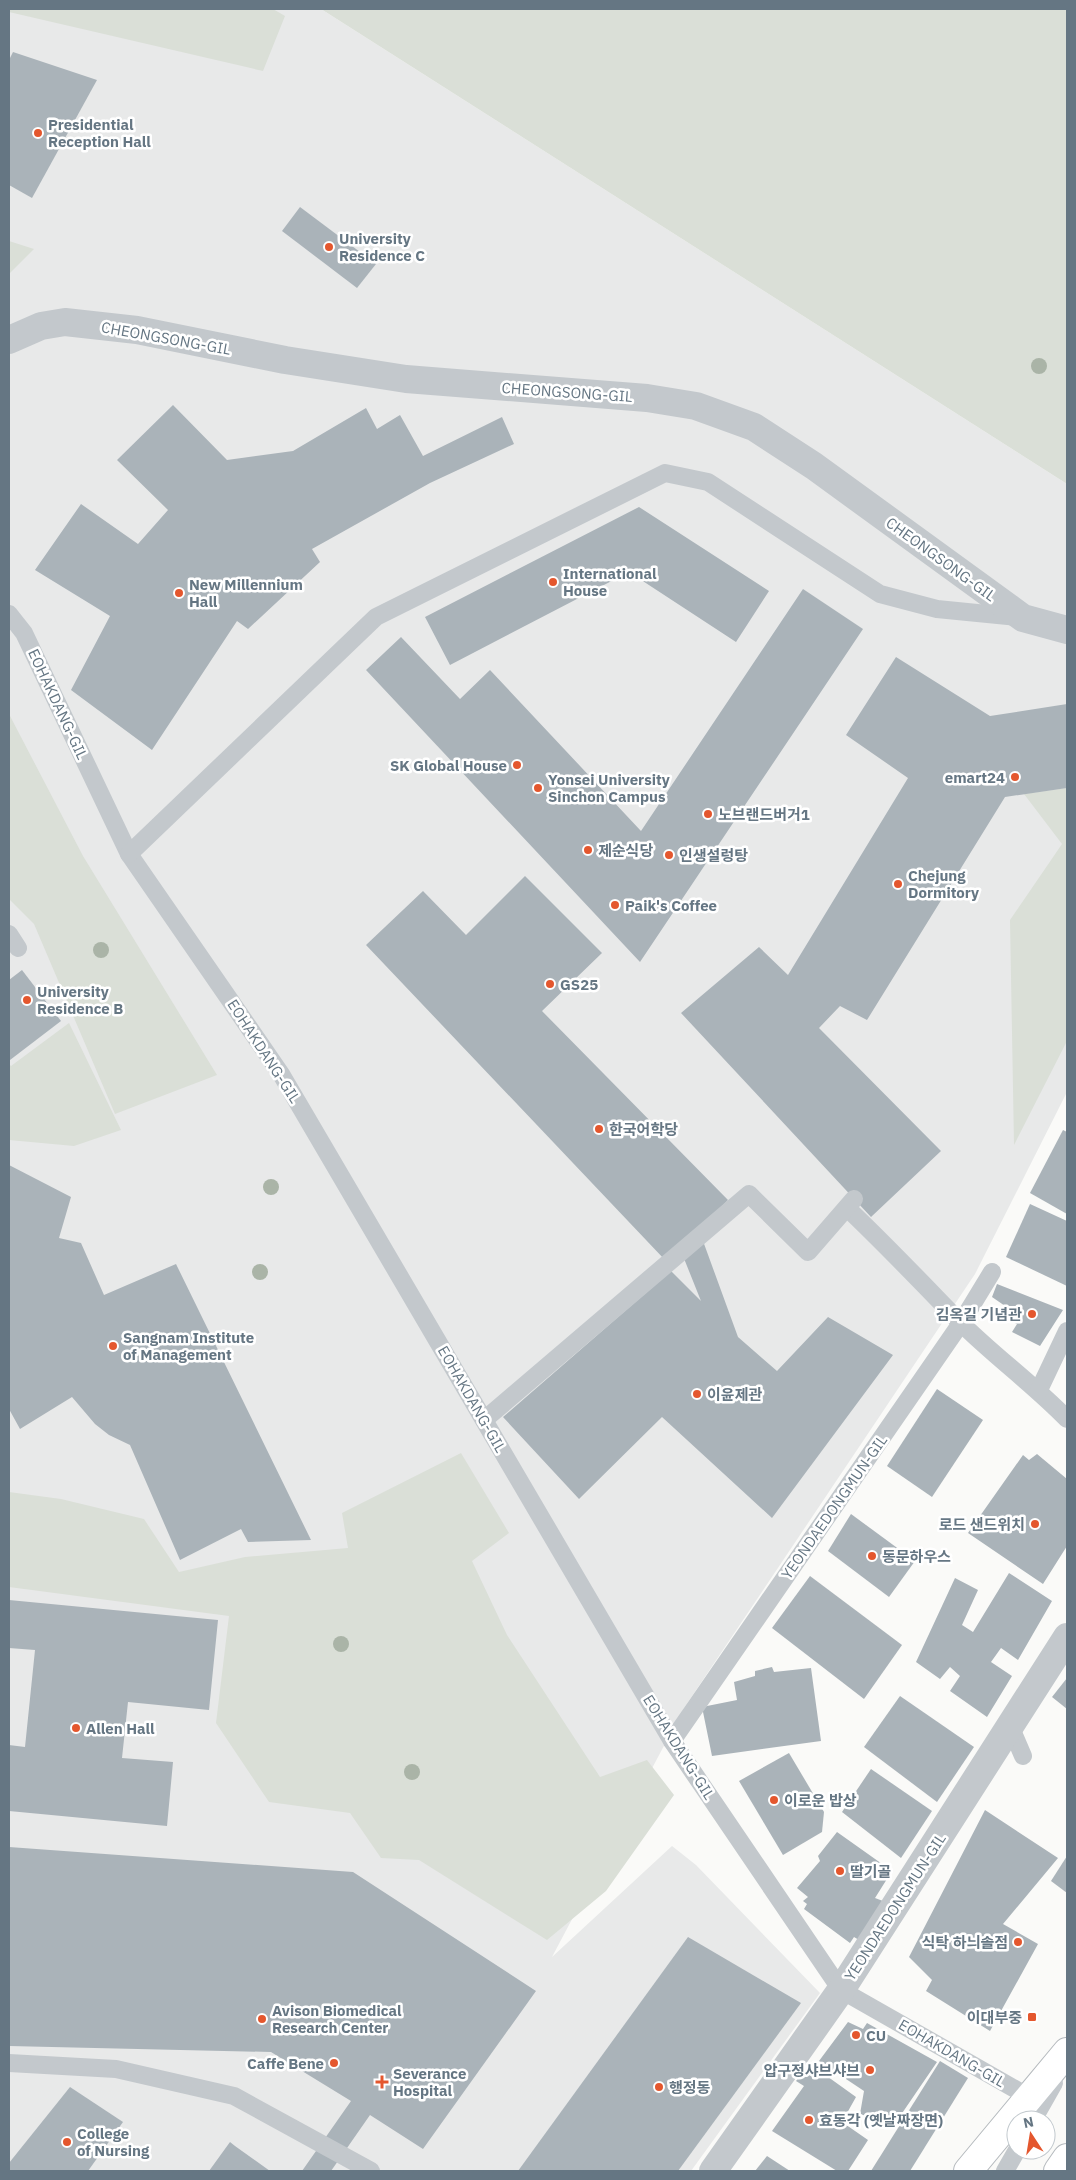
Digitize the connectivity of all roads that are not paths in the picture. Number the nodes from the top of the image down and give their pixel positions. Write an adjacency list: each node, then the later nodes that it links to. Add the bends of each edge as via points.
1 (9, 340): 3 (street, CHEONGSONG-GIL, via 41,326 65,322 137,330 285,360 406,379 647,398 696,406 754,427 814,466)
2 (9, 614): 5 (lane, EOHAKDANG-GIL, via 24,633)
3 (1023, 618): 4 (street, CHEONGSONG-GIL); 5 (lane, via 937,609 880,594 708,482 665,473 376,617)
4 (1067, 630)
5 (129, 854): 11 (lane, EOHAKDANG-GIL, via 281,1074)
6 (992, 1272): 7 (lane, YEONDAEDONGMUN-GIL)
7 (961, 1323): 9 (lane); 11 (lane, via 851,1204 808,1252 749,1194); 14 (lane, YEONDAEDONGMUN-GIL)
8 (1067, 1331): 9 (lane)
9 (1039, 1390): 10 (lane)
10 (1067, 1419)
11 (484, 1420): 14 (lane, EOHAKDANG-GIL)
12 (1067, 1637): 13 (street, YEONDAEDONGMUN-GIL)
13 (1011, 1728): 15 (lane); 16 (street, YEONDAEDONGMUN-GIL)
14 (672, 1740): 16 (lane, EOHAKDANG-GIL)
15 (1023, 1756)
16 (841, 1990): 20 (lane, EOHAKDANG-GIL); 24 (street, YEONDAEDONGMUN-GIL)
17 (1067, 2052): 20 (main road)
18 (1067, 2058): 20 (lane)
19 (9, 2063): 23 (lane, via 116,2069 234,2096)
20 (1031, 2108): 25 (main road)
21 (1067, 2158): 27 (main road)
22 (1011, 2160): 26 (lane)
23 (371, 2171)
24 (713, 2171)
25 (968, 2171)
26 (1005, 2171)
27 (1058, 2171)

